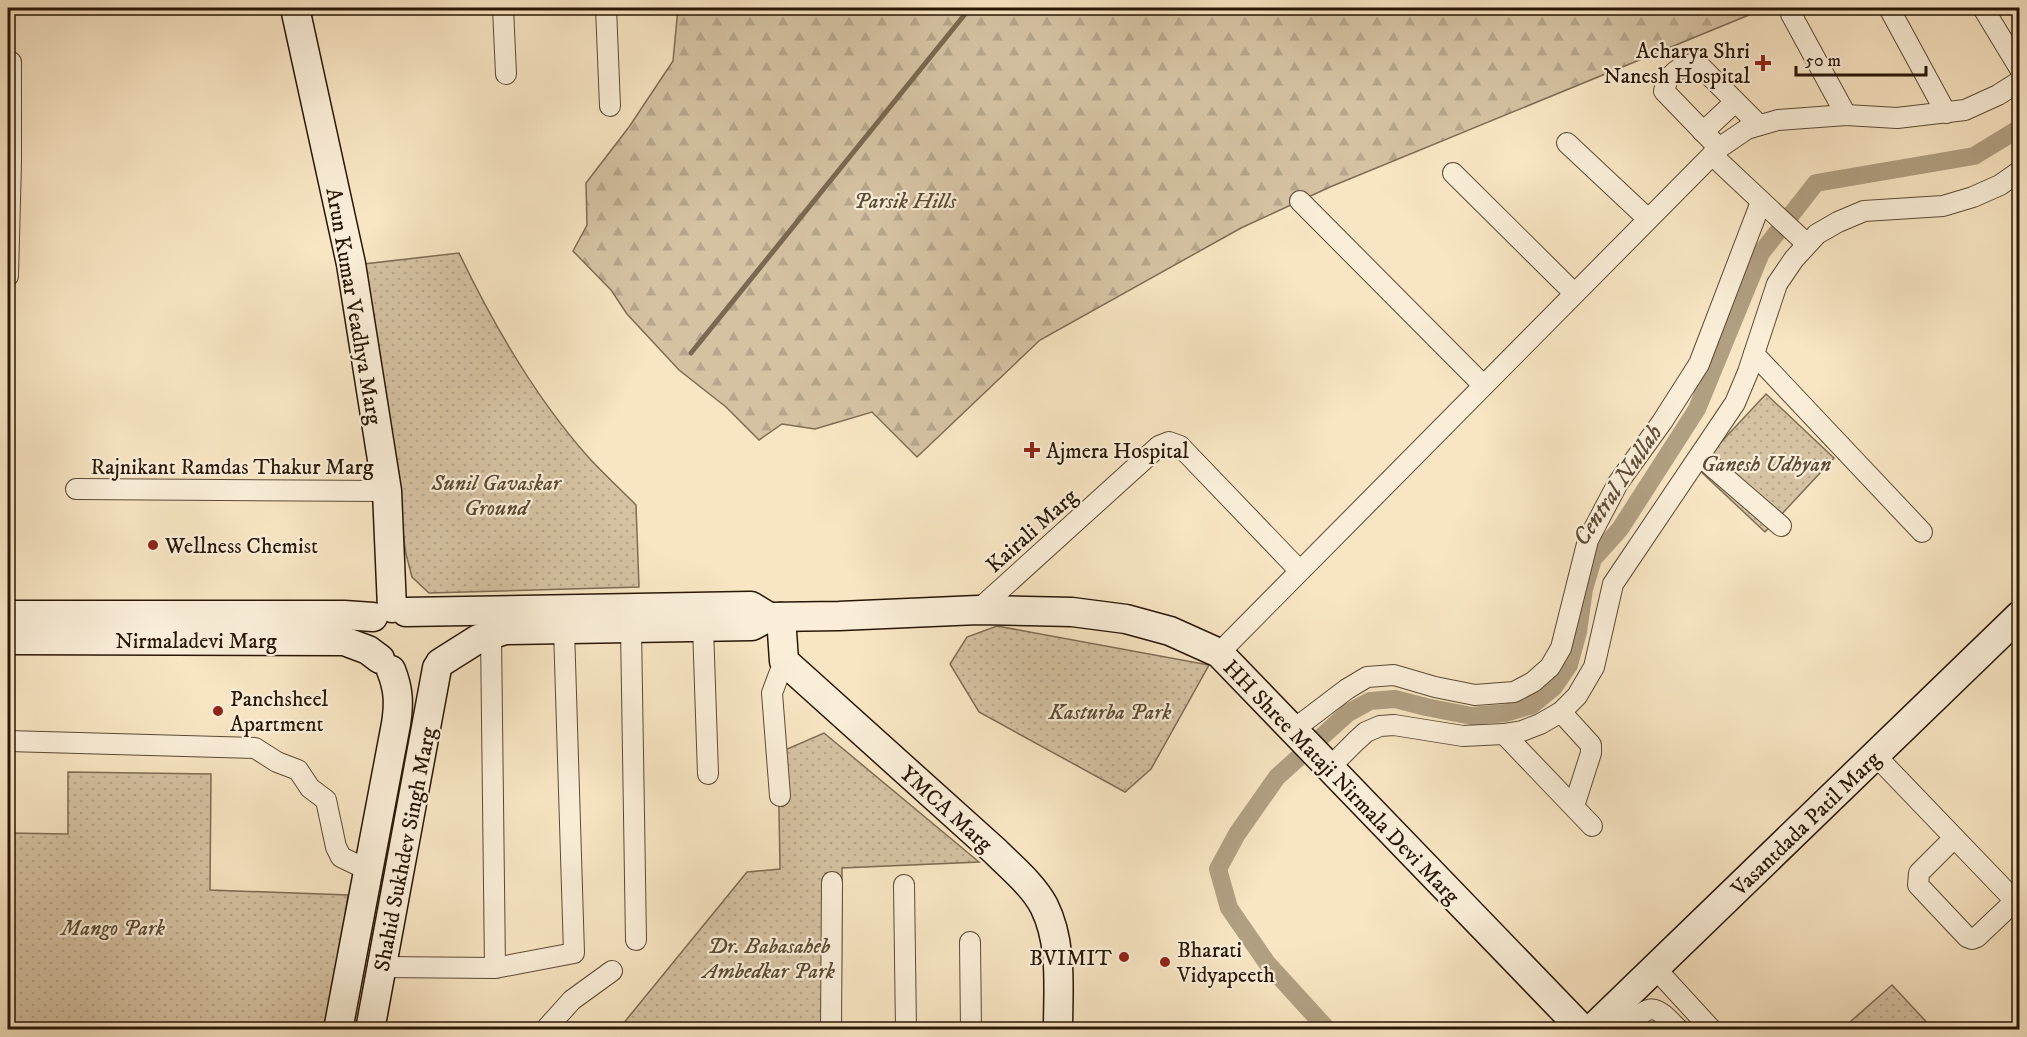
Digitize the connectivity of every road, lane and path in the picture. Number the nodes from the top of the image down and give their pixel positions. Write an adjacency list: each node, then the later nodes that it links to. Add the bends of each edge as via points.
1 (295, 8): 32 (main road, Arun Kumar Veadhya Marg, via 351,264)
2 (503, 8): 9 (street)
3 (606, 8): 12 (street)
4 (1889, 8): 13 (street)
5 (1983, 8): 8 (street)
6 (1791, 14): 14 (street)
7 (11, 62): 19 (street)
8 (2019, 69)
9 (506, 74)
10 (2019, 81): 13 (street, via 1965,110)
11 (1735, 102): 15 (street); 16 (street); 16 (street, via 1697,63 1684,65 1665,81 1664,91)
12 (610, 106)
13 (1946, 113): 14 (street, via 1897,118)
14 (1846, 115): 15 (street)
15 (1759, 125): 18 (street)
16 (1703, 132): 18 (street)
17 (1567, 143): 24 (street)
18 (1716, 151): 23 (street); 24 (street)
19 (9, 162): 26 (street)
20 (2019, 171): 25 (street, via 1973,197 1943,206 1864,211)
21 (1453, 173): 27 (street)
22 (1300, 201): 29 (street)
23 (1761, 202): 25 (street); 51 (street, via 1699,364 1618,483 1588,540 1561,648 1550,667 1514,692 1475,695 1394,675 1367,677)
24 (1648, 219): 27 (street)
25 (1802, 239): 28 (street, via 1777,284)
26 (8, 276)
27 (1574, 293): 29 (street)
28 (1754, 354): 30 (street, via 1735,403); 34 (street)
29 (1483, 385): 35 (street)
30 (1700, 456): 33 (street); 50 (street, via 1613,584 1594,667 1577,696)
31 (76, 489): 32 (street, Rajnikant Ramdas Thakur Marg)
32 (387, 491): 37 (main road, Arun Kumar Veadhya Marg)
33 (1781, 526)
34 (1922, 532)
35 (1299, 570): 36 (street, Kairali Marg, via 1180,446 1169,442 1159,446); 46 (street)
36 (978, 610): 40 (main road, HH Shree Mataji Nirmala Devi Marg); 46 (main road, HH Shree Mataji Nirmala Devi Marg, via 1072,612 1126,619 1170,631)
37 (390, 612): 38 (main road, Nirmaladevi Marg); 40 (main road, HH Shree Mataji Nirmala Devi Marg, via 751,606); 48 (main road, via 367,632); 49 (main road, via 425,624 440,650)
38 (8, 615)
39 (2019, 615): 54 (main road, Vasantdada Patil Marg)
40 (775, 617): 41 (main road, HH Shree Mataji Nirmala Devi Marg, via 752,626); 47 (main road)
41 (704, 627): 42 (main road, HH Shree Mataji Nirmala Devi Marg); 56 (street)
42 (631, 628): 43 (main road, HH Shree Mataji Nirmala Devi Marg); 65 (street)
43 (564, 629): 44 (main road, HH Shree Mataji Nirmala Devi Marg, via 505,630); 68 (street, via 574,953)
44 (491, 635): 49 (main road, HH Shree Mataji Nirmala Devi Marg, via 478,639); 68 (street)
45 (8, 640): 48 (main road, Nirmaladevi Marg, via 344,641 368,650)
46 (1219, 653): 51 (main road, HH Shree Mataji Nirmala Devi Marg)
47 (784, 661): 57 (street, via 772,693); 77 (main road, YMCA Marg, via 995,851 1044,906 1058,956)
48 (386, 665): 49 (main road, via 405,677 419,680 430,676); 61 (main road, Shahid Sukhdev Singh Marg, via 398,686 399,701)
49 (439, 665): 67 (main road, Shahid Sukhdev Singh Marg)
50 (1561, 712): 52 (street, via 1522,731); 58 (street, via 1591,745 1592,753)
51 (1296, 733): 55 (main road, HH Shree Mataji Nirmala Devi Marg)
52 (1504, 734): 55 (street, via 1463,736 1380,726 1366,732); 58 (street)
53 (8, 741): 61 (street, via 255,748 298,770 310,788 326,800 341,857)
54 (1875, 755): 60 (street); 69 (main road, Vasantdada Patil Marg)
55 (1327, 765): 78 (main road, HH Shree Mataji Nirmala Devi Marg)
56 (708, 774)
57 (780, 796)
58 (1574, 807): 59 (street)
59 (1592, 826)
60 (1954, 838): 64 (street); 64 (street, via 1920,873 1918,885 1967,937 1977,937)
61 (368, 870): 71 (main road, Shahid Sukhdev Singh Marg)
62 (832, 882): 74 (street)
63 (904, 885): 75 (street)
64 (2017, 903)
65 (636, 940)
66 (970, 942): 76 (street)
67 (380, 967): 68 (street); 72 (main road, Shahid Sukhdev Singh Marg)
68 (495, 968)
69 (1654, 968): 79 (main road, Vasantdada Patil Marg); 82 (street)
70 (612, 971): 73 (street, via 572,1000)
71 (338, 1029)
72 (370, 1029)
73 (545, 1029)
74 (831, 1029)
75 (906, 1029)
76 (971, 1029)
77 (1058, 1029)
78 (1583, 1029)
79 (1591, 1029)
80 (1623, 1029): 81 (street, via 1653,1008)
81 (1679, 1029)
82 (1712, 1029)

